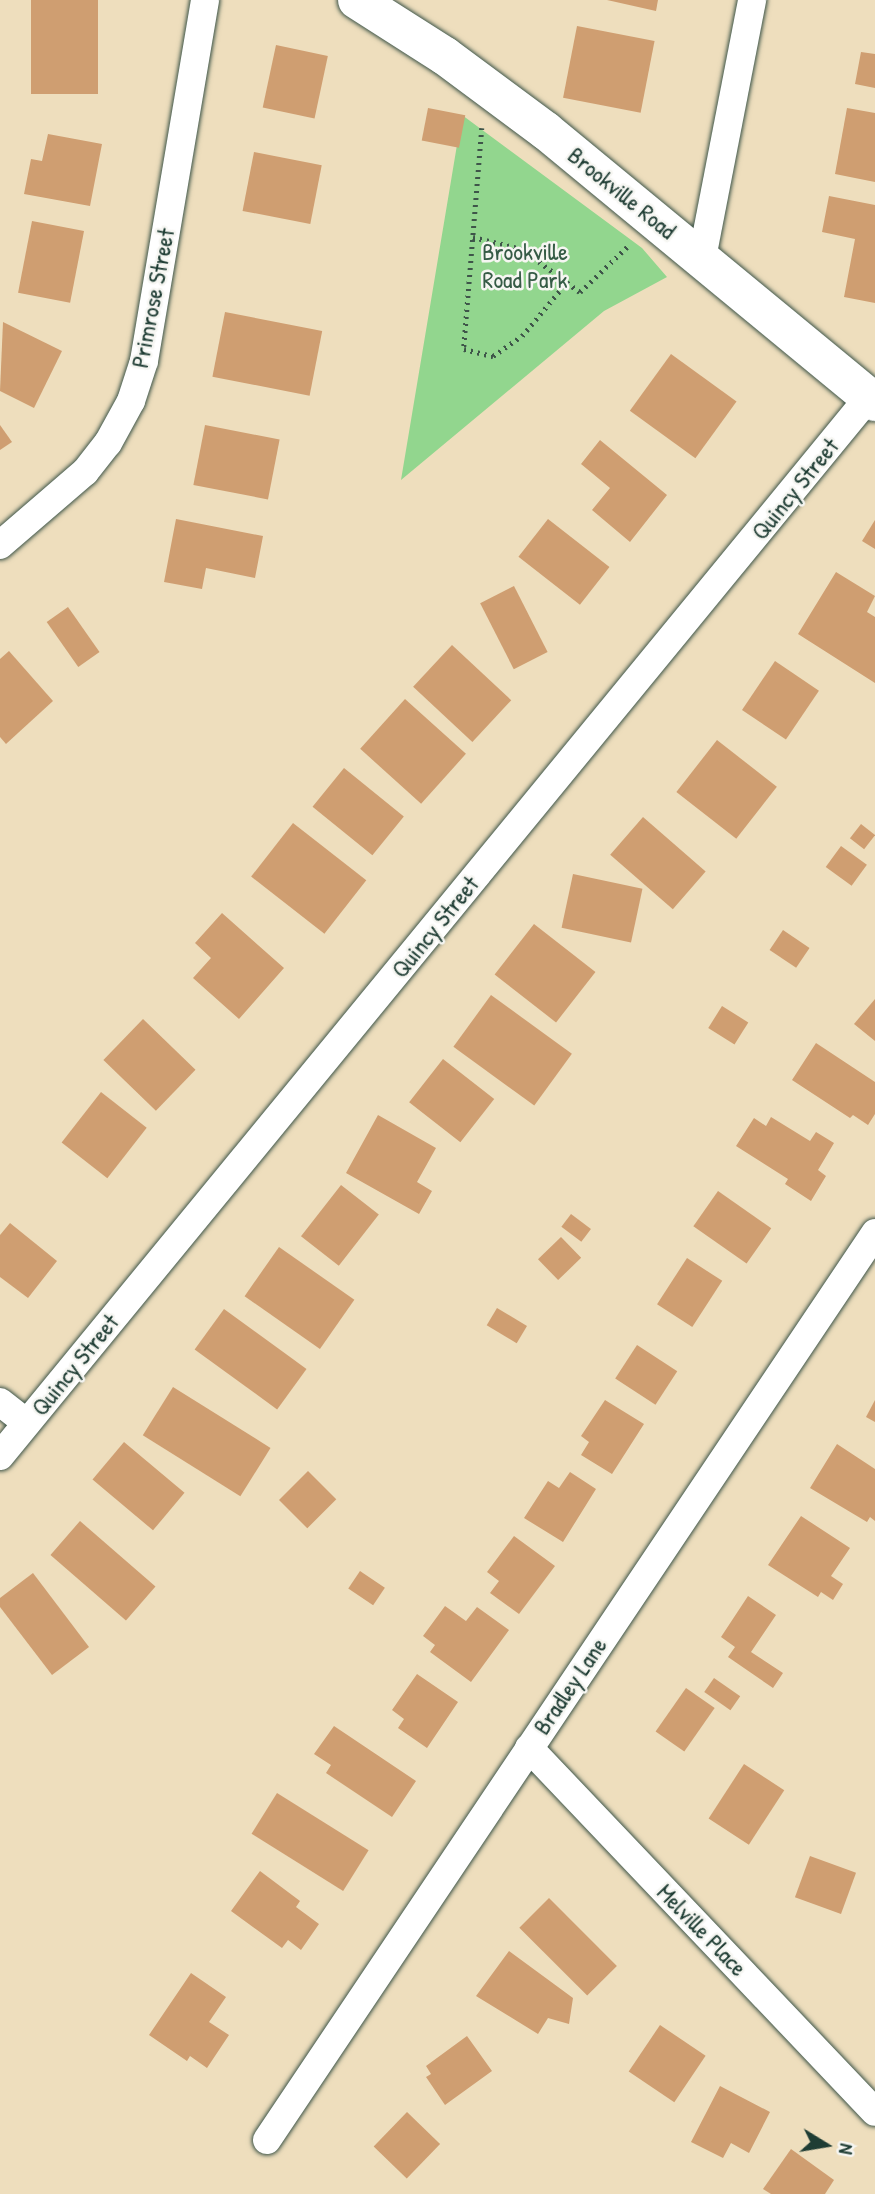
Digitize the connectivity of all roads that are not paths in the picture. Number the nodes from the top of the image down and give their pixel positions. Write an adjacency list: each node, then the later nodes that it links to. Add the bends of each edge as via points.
1 (205, 0): 6 (street, Primrose Street, via 144,361 131,401 108,443 85,472)
2 (357, 0): 4 (main road, Brookville Road, via 480,80)
3 (752, 0): 4 (street)
4 (702, 258): 5 (main road, Brookville Road)
5 (872, 399): 9 (street, Quincy Street)
6 (0, 545)
7 (875, 1233): 11 (street, Bradley Lane)
8 (0, 1402): 9 (street)
9 (27, 1423): 10 (street, Quincy Street)
10 (0, 1456)
11 (529, 1748): 12 (street, Melville Place); 13 (street, Bradley Lane)
12 (875, 2112)
13 (267, 2140)

